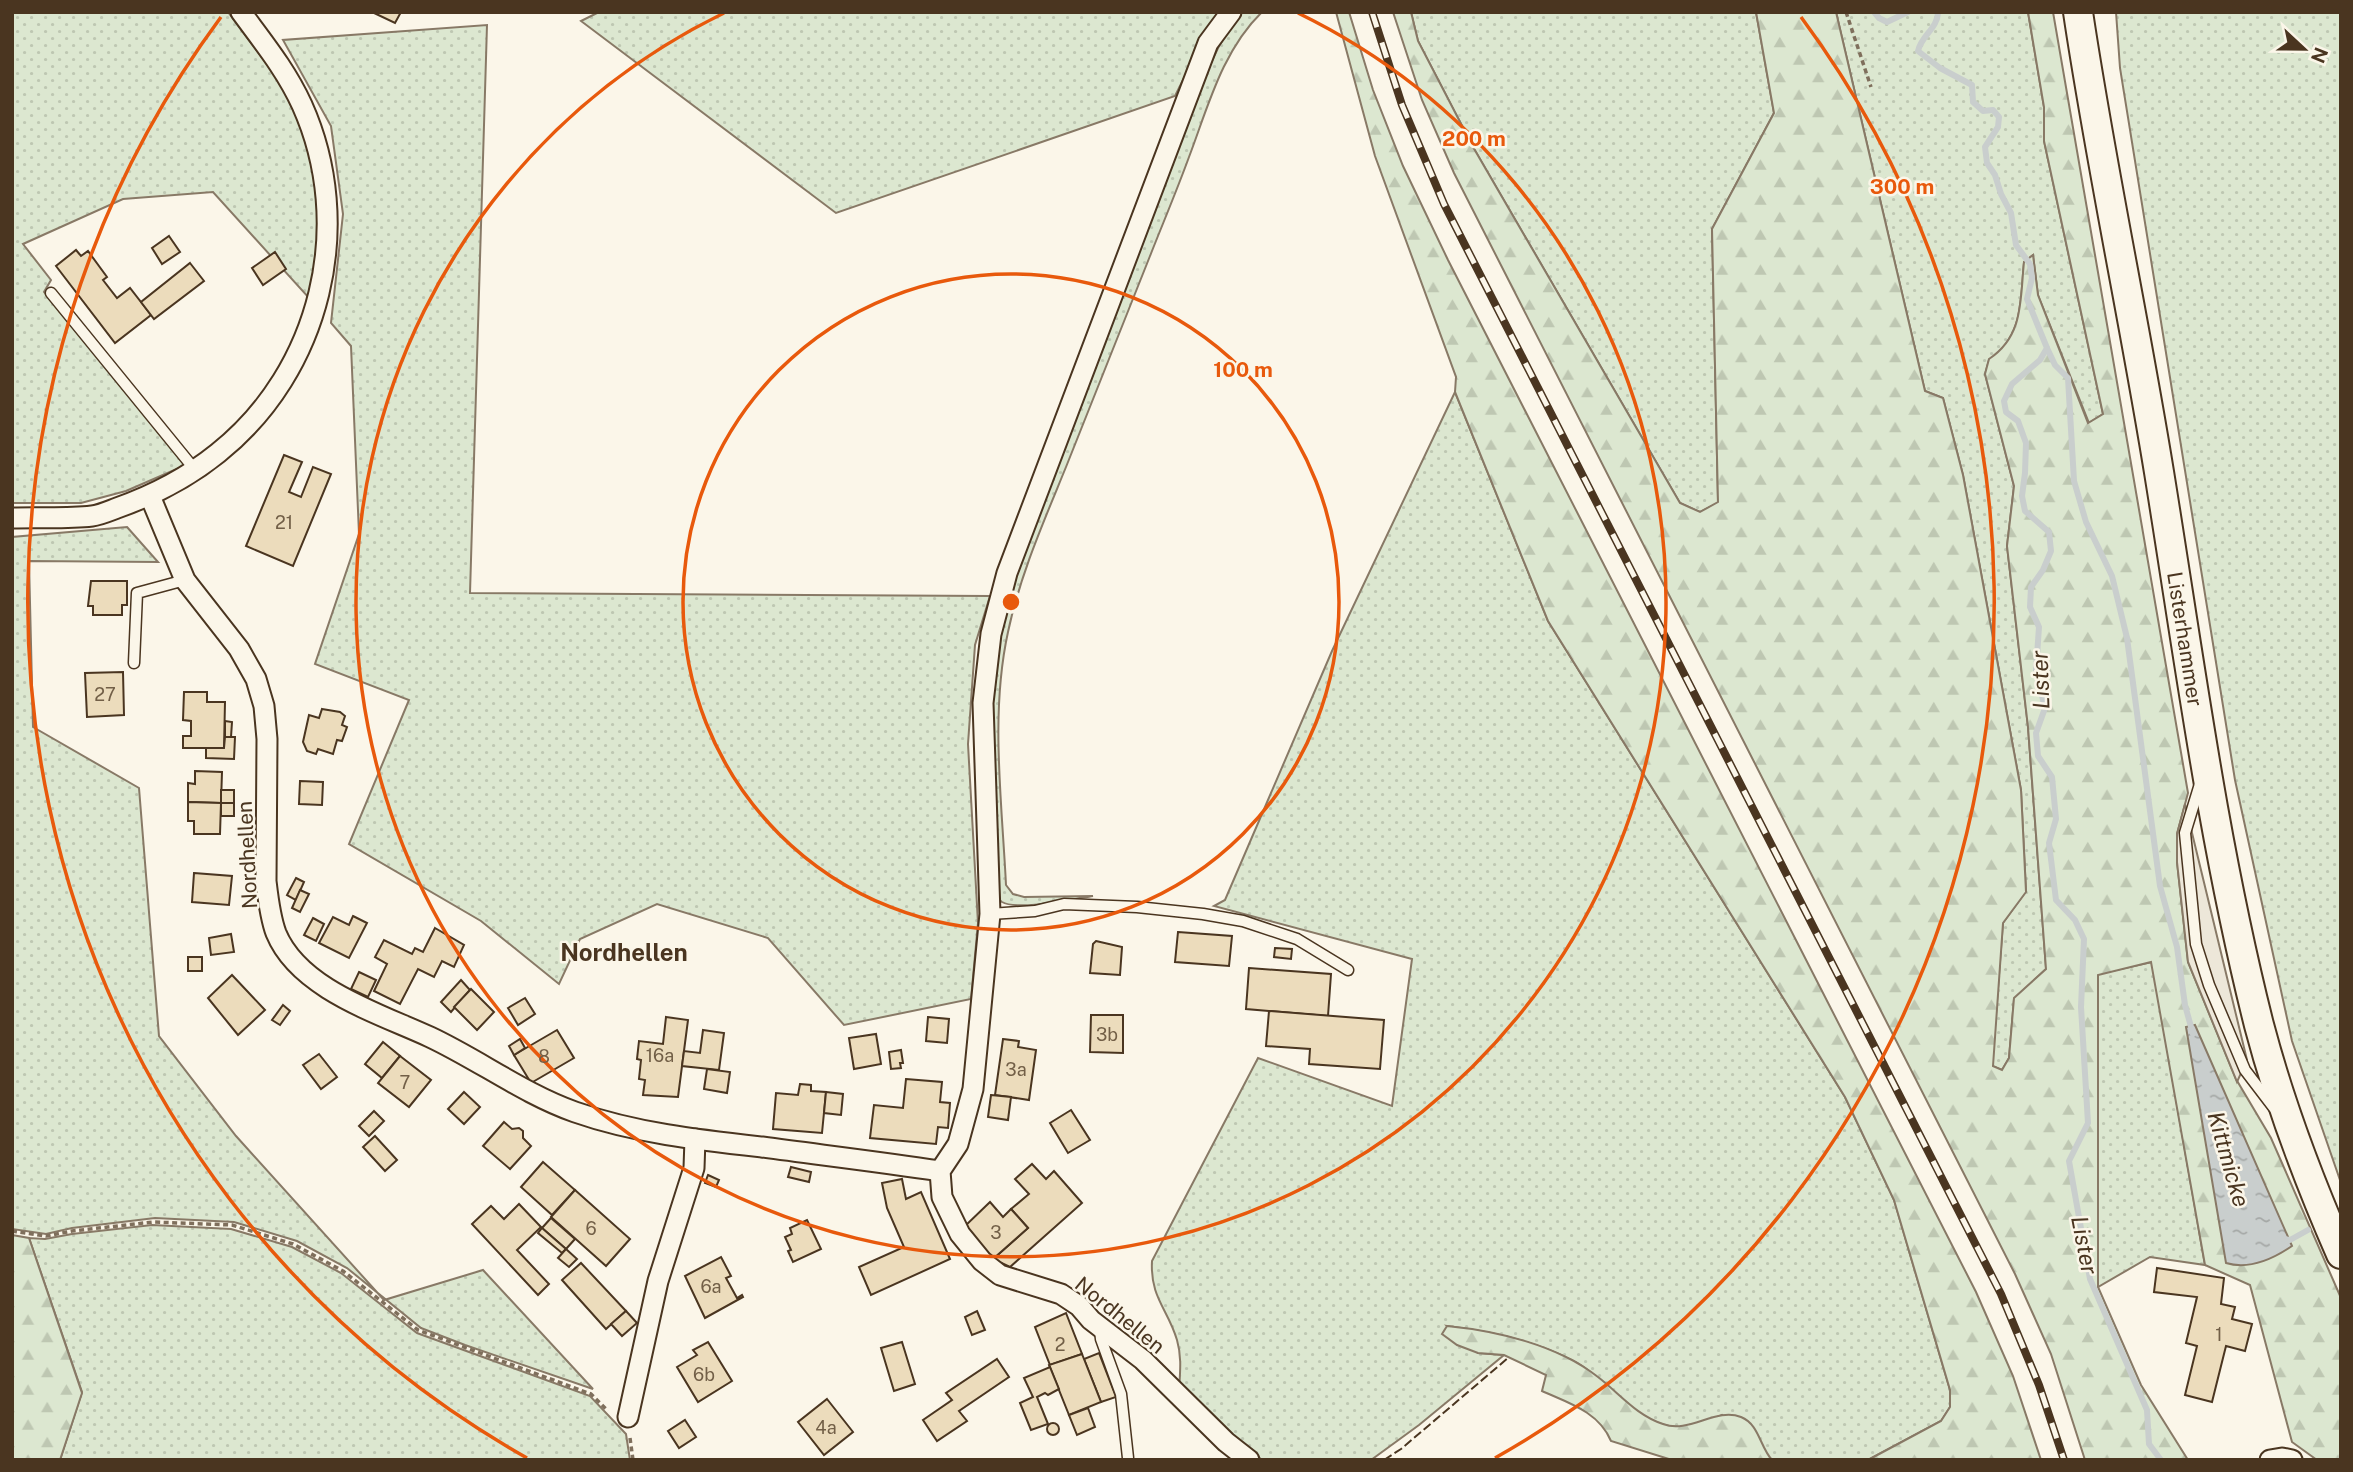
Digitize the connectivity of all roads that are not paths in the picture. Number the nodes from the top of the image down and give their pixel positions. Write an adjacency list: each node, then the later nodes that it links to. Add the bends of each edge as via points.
1 (241, 12): 5 (street, via 286,73 316,141 325,183 326,263 305,339 288,375 265,408)
2 (1231, 12): 11 (street, via 1208,43 1007,573 991,634 983,702)
3 (2078, 12): 10 (main road, Listerhammer)
4 (51, 293): 5 (lane)
5 (197, 471): 6 (street)
6 (150, 496): 7 (street, via 94,516); 8 (street, Nordhellen)
7 (12, 518)
8 (185, 580): 9 (lane, via 136,593); 14 (street, Nordhellen, via 239,649 256,679 264,706 266,881 276,933 289,957 306,975 335,993 467,1055 548,1102 616,1125)
9 (134, 663)
10 (2205, 767): 13 (main road, Listerhammer, via 2228,894 2260,1028); 13 (lane, via 2185,833 2196,944 2245,1070)
11 (990, 914): 12 (lane, via 1064,904 1203,914 1243,921 1297,939); 15 (street, via 973,1089 958,1144)
12 (1348, 970)
13 (2294, 1135): 16 (main road, Listerhammer)
14 (695, 1139): 15 (street, Nordhellen); 18 (street, via 694,1168)
15 (940, 1171): 17 (street, Nordhellen, via 942,1197 960,1234 982,1261 1000,1275 1061,1294)
16 (2341, 1254)
17 (1100, 1328): 19 (lane, via 1121,1394); 20 (street, Nordhellen, via 1143,1360)
18 (622, 1418)
19 (1128, 1458)
20 (1249, 1460)
21 (2270, 1460): 22 (street)
22 (2291, 1460)

